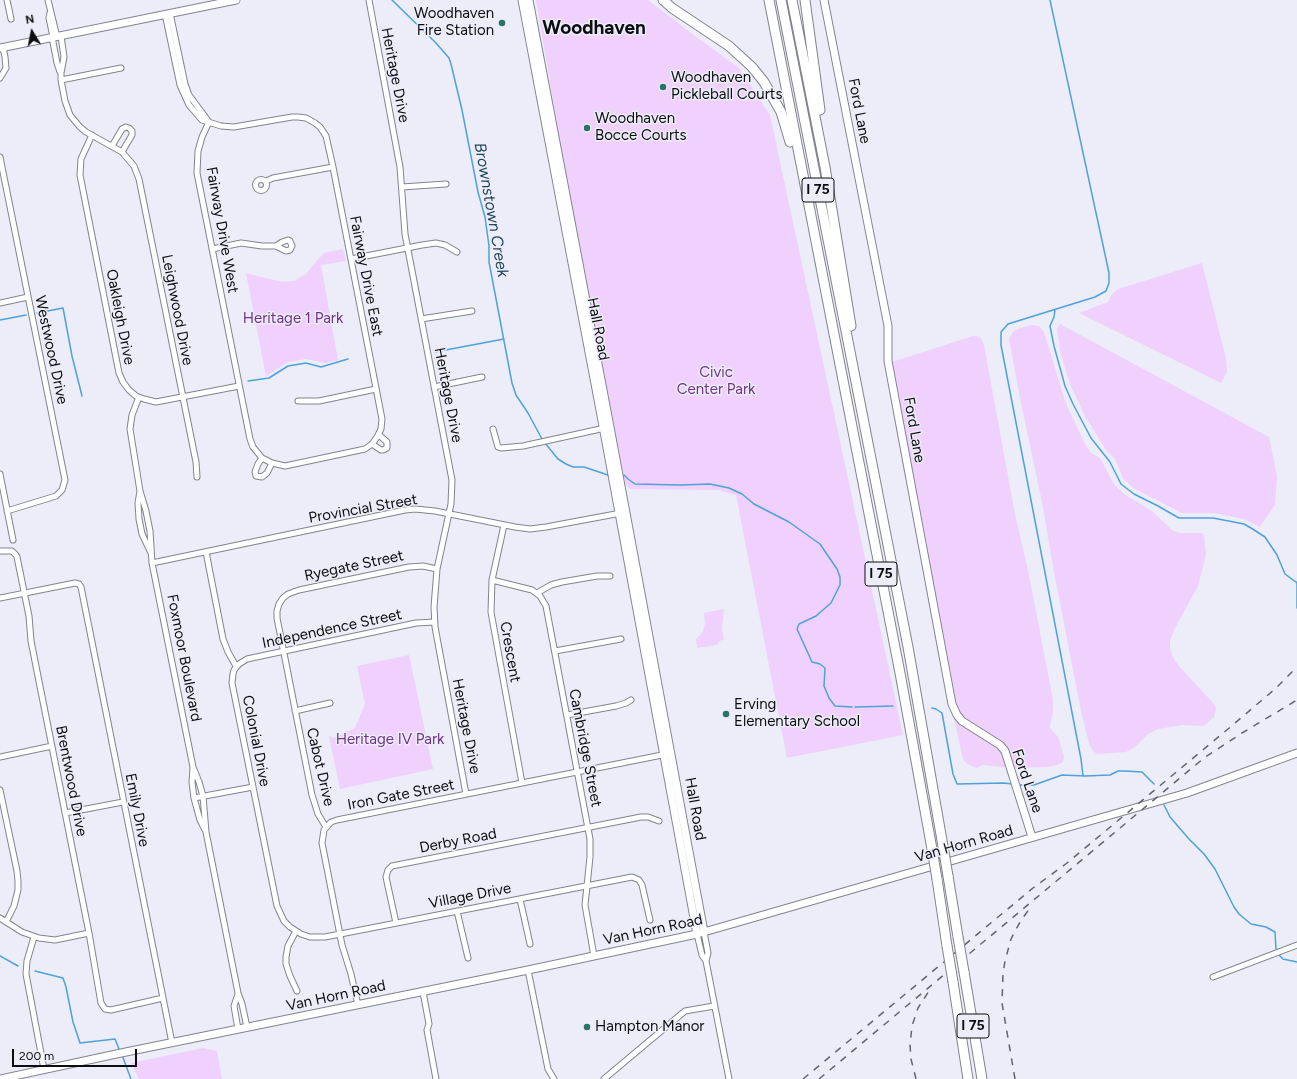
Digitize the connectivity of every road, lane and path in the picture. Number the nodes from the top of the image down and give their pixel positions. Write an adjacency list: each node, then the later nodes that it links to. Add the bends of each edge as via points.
1 (7, 0): 15 (street)
2 (48, 0): 16 (street, via 49,18)
3 (236, 0): 13 (street)
4 (369, 0): 32 (street, Heritage Drive)
5 (522, 0): 18 (street, Hall Road)
6 (529, 0): 18 (street, Hall Road)
7 (663, 0): 33 (highway, via 736,52 764,82 781,112 801,190)
8 (769, 0): 33 (highway, I 75)
9 (781, 0): 44 (highway, I 75)
10 (792, 0): 29 (highway)
11 (805, 0): 29 (highway, via 826,157)
12 (824, 0): 101 (street, Ford Lane, via 888,326 888,361 952,704 962,721 1000,745 1005,751)
13 (218, 2): 14 (street)
14 (167, 14): 16 (street); 23 (street, via 178,65 189,95)
15 (11, 19)
16 (56, 37): 17 (street); 20 (street, Leighwood Drive); 20 (street, Leighwood Drive, via 64,57)
17 (2, 47): 21 (street, via 6,68)
18 (536, 58): 51 (street, Hall Road)
19 (121, 68): 22 (street)
20 (60, 73): 22 (street, Leighwood Drive)
21 (0, 78)
22 (61, 80): 24 (street, Leighwood Drive, via 70,115 80,127)
23 (209, 122): 28 (street, Fairway Drive East, via 234,127 292,116 302,117 320,127 326,136); 36 (street, Fairway Drive West, via 199,146 197,166)
24 (92, 135): 25 (street, Leighwood Drive); 49 (street, Oakleigh Drive, via 81,159 81,183 119,373 126,387)
25 (112, 146): 26 (street, Leighwood Drive); 26 (street, via 122,129 129,128 132,135)
26 (122, 152): 48 (street, Leighwood Drive, via 134,166 139,179)
27 (0, 156): 39 (street, Westwood Drive)
28 (333, 167): 30 (street); 38 (street, Fairway Drive East)
29 (825, 167): 44 (highway, via 856,355)
30 (266, 181)
31 (446, 184): 32 (street)
32 (402, 187): 35 (street, Heritage Drive)
33 (808, 202): 135 (highway, I 75, bridge, via 900,673 932,849)
34 (276, 246): 36 (street, via 238,243)
35 (408, 248): 37 (street, via 436,243); 38 (street); 42 (street, Heritage Drive)
36 (212, 249): 45 (street, Fairway Drive West)
37 (457, 252)
38 (351, 259): 47 (street, Fairway Drive East)
39 (28, 297): 40 (street); 58 (street, Westwood Drive, via 65,480 62,490 52,498)
40 (0, 303)
41 (472, 311): 42 (street)
42 (422, 319): 46 (street, Heritage Drive)
43 (482, 377): 46 (street)
44 (856, 379): 136 (highway, I 75, bridge, via 908,647)
45 (239, 386): 48 (street); 53 (street, Fairway Drive West, via 251,442)
46 (434, 387): 59 (street, Heritage Drive, via 452,480)
47 (376, 389): 50 (street, via 319,401); 54 (street, Fairway Drive East, via 382,425 375,440 361,450 292,465 281,466)
48 (183, 397): 49 (street, via 156,402); 56 (street, Leighwood Drive)
49 (139, 398): 57 (street, Foxmoor Boulevard, via 130,429)
50 (298, 401)
51 (607, 427): 52 (street, via 523,446 501,448 498,447); 60 (street, Hall Road)
52 (493, 429)
53 (262, 458): 54 (street); 54 (street, via 255,472 256,476 262,477 267,473)
54 (272, 463)
55 (0, 474): 58 (street)
56 (197, 478)
57 (140, 491): 65 (street, Foxmoor Boulevard, via 148,522); 65 (street, Foxmoor Boulevard, via 139,519 142,534)
58 (8, 511): 62 (street)
59 (449, 513): 61 (street, Provincial Street); 64 (street, Provincial Street, via 405,510); 67 (street, Heritage Drive)
60 (623, 513): 61 (street, Provincial Street, via 538,528); 85 (street, Hall Road)
61 (504, 525): 69 (street, Crescent)
62 (14, 540)
63 (0, 551): 70 (street, Brentwood Drive, via 12,551 16,556)
64 (206, 552): 66 (street, Provincial Street); 78 (street, via 224,639)
65 (151, 553): 66 (street, Foxmoor Boulevard)
66 (152, 564): 87 (street, Foxmoor Boulevard)
67 (437, 569): 73 (street, Ryegate Street, via 416,566 387,571 291,592); 74 (street, Heritage Drive, via 434,594)
68 (610, 576): 71 (street, via 557,583)
69 (492, 580): 71 (street, via 528,588); 89 (street, Crescent, via 492,622)
70 (25, 593): 72 (street); 83 (street, Brentwood Drive); 95 (street, Emily Drive, via 70,583 77,583 81,587)
71 (537, 593): 77 (street, Cambridge Street, via 546,606)
72 (0, 598)
73 (280, 603): 76 (street, Cabot Drive, via 277,613)
74 (435, 622): 76 (street, Independence Street, via 416,623); 92 (street, Heritage Drive)
75 (621, 639): 77 (street)
76 (284, 651): 78 (street, Independence Street, via 247,659); 81 (street, Cabot Drive)
77 (555, 651): 82 (street, Cambridge Street)
78 (236, 666): 90 (street, Colonial Drive, via 232,674 232,683)
79 (631, 700): 82 (street, via 626,704)
80 (330, 703): 81 (street)
81 (295, 711): 98 (street, Cabot Drive, via 313,800)
82 (567, 715): 88 (street, Cambridge Street)
83 (52, 746): 86 (street); 96 (street, Brentwood Drive)
84 (1297, 753): 101 (street, Van Horn Road, via 1187,793)
85 (668, 754): 88 (street, Iron Gate Street); 111 (street, Hall Road)
86 (0, 757)
87 (193, 767): 93 (street, Foxmoor Boulevard); 94 (street, Foxmoor Boulevard)
88 (577, 772): 89 (street, Iron Gate Street); 99 (street, Cambridge Street)
89 (522, 783): 92 (street, Iron Gate Street)
90 (253, 787): 93 (street); 109 (street, Colonial Drive, via 277,906 284,921)
91 (0, 790): 107 (street, via 18,881 16,900)
92 (466, 794): 98 (street, Iron Gate Street, via 337,820)
93 (203, 796): 94 (street); 100 (street, Foxmoor Boulevard)
94 (194, 798): 100 (street, Foxmoor Boulevard)
95 (123, 802): 96 (street); 123 (street, Emily Drive)
96 (65, 813): 110 (street, Brentwood Drive)
97 (659, 820): 99 (street, via 641,817)
98 (326, 827): 112 (street, Cabot Drive, via 322,834 322,843)
99 (588, 827): 102 (street, Cambridge Street, via 590,849); 108 (street, Derby Road, via 392,866 386,878)
100 (206, 832): 122 (street, Foxmoor Boulevard)
101 (1032, 837): 111 (street, Van Horn Road)
102 (586, 886): 103 (street, Village Drive); 106 (street, Village Drive, via 632,877 639,880); 116 (street, Cambridge Street, via 585,910)
103 (520, 899): 104 (street, Village Drive); 114 (street)
104 (457, 911): 108 (street, Village Drive); 117 (street)
105 (0, 918): 107 (street)
106 (650, 920)
107 (6, 922): 113 (street)
108 (396, 923): 112 (street, Village Drive)
109 (296, 931): 112 (street, Village Drive, via 316,938); 120 (street, via 288,946 286,964)
110 (89, 933): 113 (street, via 55,940); 123 (street, Brentwood Drive, via 104,1008 111,1010)
111 (701, 933): 116 (street, Van Horn Road); 125 (street, Hall Road, via 708,953 706,961)
112 (340, 934): 124 (street, Cabot Drive)
113 (34, 937): 129 (street, via 26,974)
114 (530, 944)
115 (1297, 945): 119 (street)
116 (594, 956): 118 (street, Van Horn Road)
117 (468, 958)
118 (528, 970): 121 (street, Van Horn Road); 132 (street, via 548,1069)
119 (1213, 977)
120 (298, 991)
121 (423, 992): 124 (street, Van Horn Road); 131 (street)
122 (238, 993): 126 (street, Foxmoor Boulevard); 127 (street, Foxmoor Boulevard, via 234,1006)
123 (163, 998): 128 (street, Emily Drive)
124 (358, 1005): 126 (street, Van Horn Road)
125 (714, 1006): 133 (street, via 685,1011); 134 (street, Hall Road)
126 (247, 1028): 127 (street, Van Horn Road)
127 (238, 1029): 128 (street, Van Horn Road)
128 (172, 1043): 129 (street, Van Horn Road)
129 (44, 1069): 130 (street, Van Horn Road)
130 (0, 1079)
131 (436, 1079)
132 (554, 1079)
133 (604, 1079)
134 (729, 1079)
135 (968, 1079)
136 (982, 1079)

